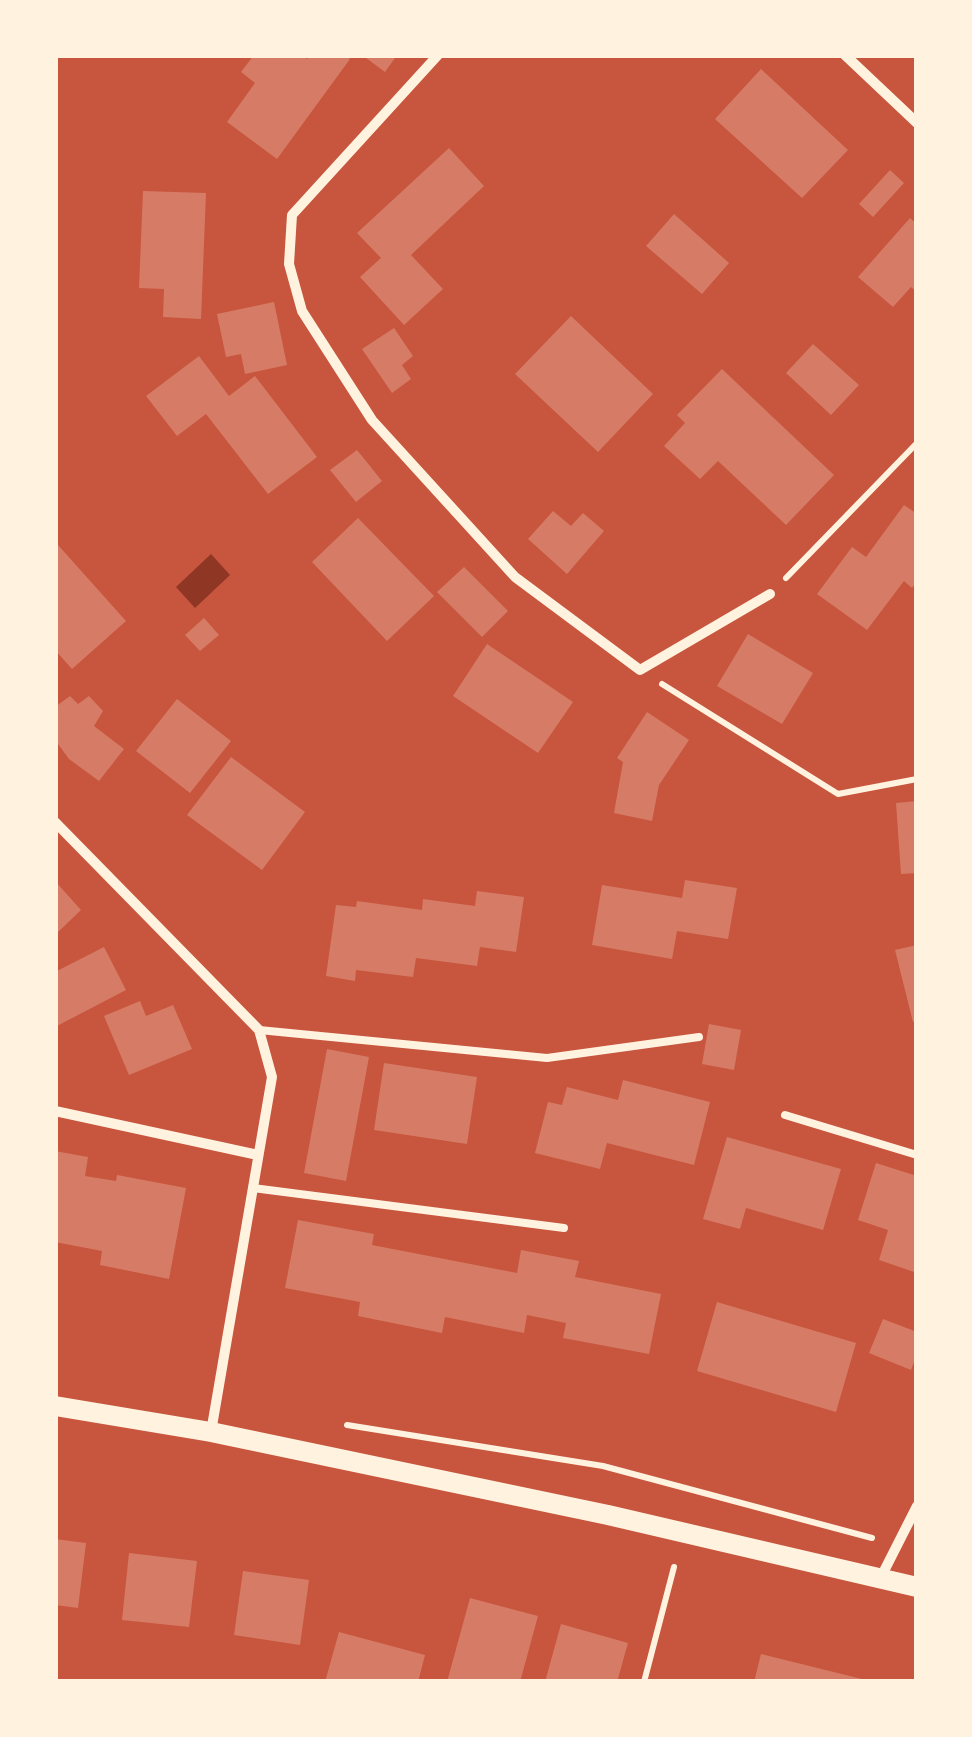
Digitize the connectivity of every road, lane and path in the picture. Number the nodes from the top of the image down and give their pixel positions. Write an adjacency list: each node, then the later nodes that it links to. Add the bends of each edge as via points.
1 (438, 55): 6 (street, via 292,216 288,264 302,311 372,420 515,576)
2 (845, 55): 3 (street)
3 (917, 123)
4 (917, 443): 5 (path)
5 (770, 594): 6 (street)
6 (640, 670): 7 (path, via 838,794)
7 (917, 779)
8 (55, 822): 9 (street)
9 (259, 1030): 10 (lane, via 546,1058); 13 (street, via 272,1077)
10 (699, 1037)
11 (55, 1111): 13 (street)
12 (785, 1115): 14 (lane)
13 (258, 1155): 15 (street)
14 (917, 1155)
15 (253, 1188): 16 (lane); 19 (street)
16 (564, 1228)
17 (55, 1406): 19 (main road)
18 (334, 1424): 21 (path, via 603,1466)
19 (211, 1432): 23 (main road)
20 (917, 1506): 21 (street)
21 (897, 1545): 23 (street)
22 (674, 1567): 25 (path)
23 (881, 1578): 24 (main road)
24 (917, 1586)
25 (644, 1682)

